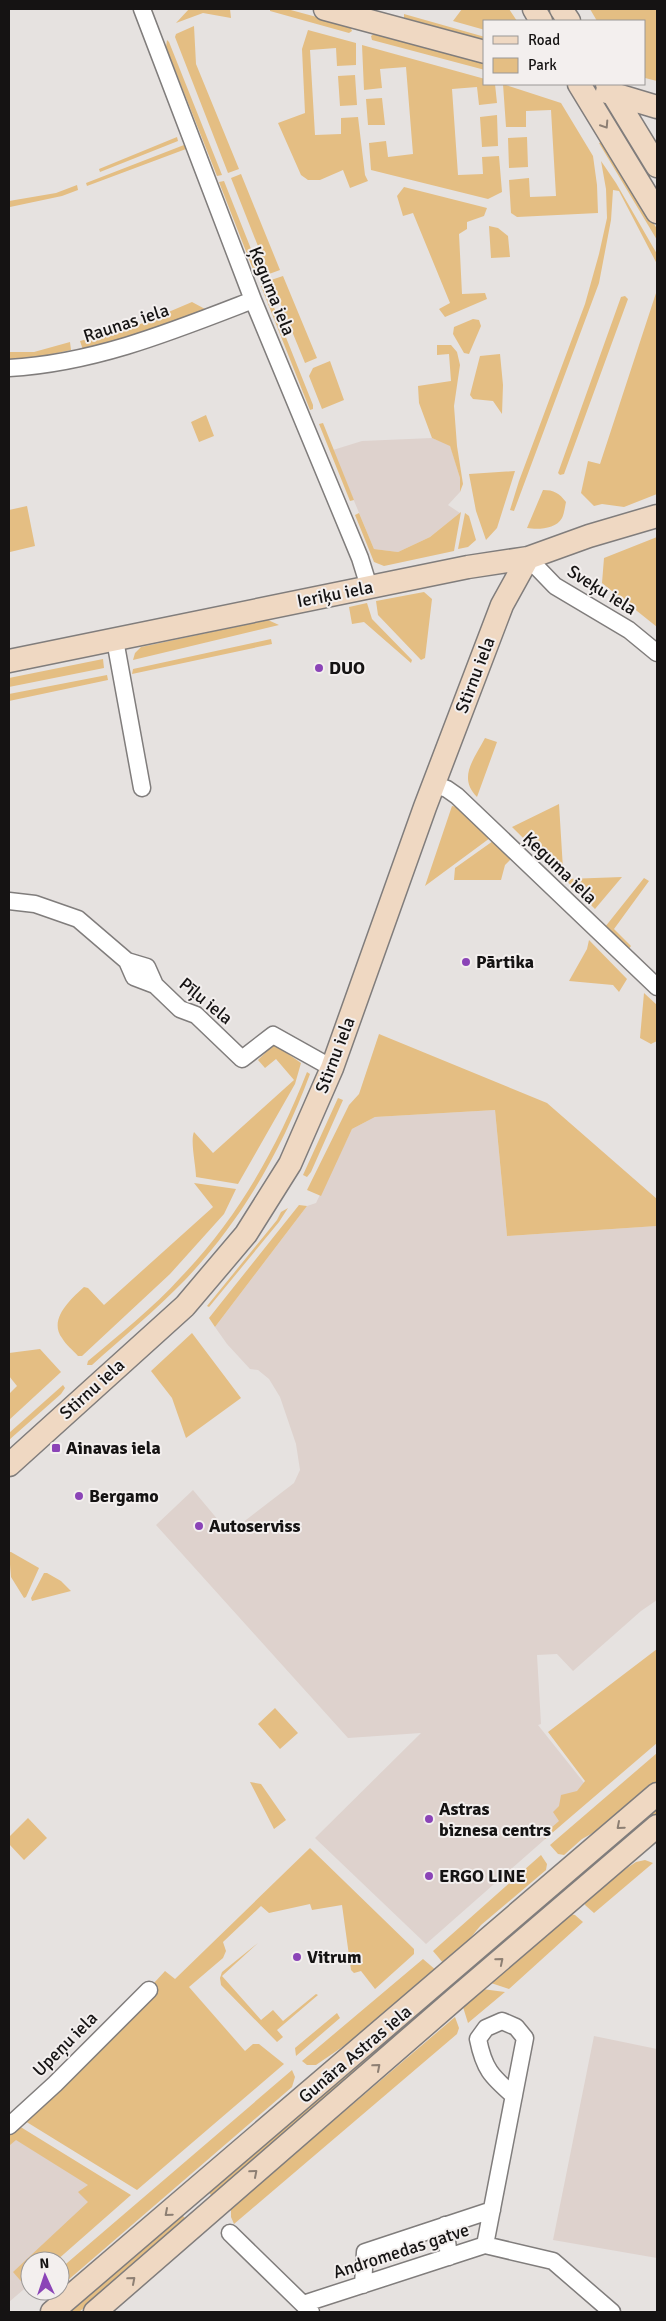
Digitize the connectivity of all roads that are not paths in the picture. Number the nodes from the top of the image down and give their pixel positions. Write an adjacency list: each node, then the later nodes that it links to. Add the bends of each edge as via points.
1 (142, 9): 14 (street, Ķeguma iela)
2 (325, 9): 7 (main road)
3 (534, 9): 5 (main road)
4 (561, 9): 6 (main road)
5 (540, 20)
6 (568, 20)
7 (483, 51)
8 (580, 85): 13 (main road, one-way to 13)
9 (590, 85): 10 (main road)
10 (610, 89): 11 (main road); 12 (main road)
11 (657, 107)
12 (657, 166)
13 (657, 212)
14 (253, 300): 15 (street, Raunas iela, via 120,349 78,360); 18 (street, Ķeguma iela, via 360,558)
15 (9, 368)
16 (657, 516): 17 (main road, Ieriķu iela)
17 (528, 558): 18 (main road, Ieriķu iela); 20 (street, Sveķu iela, via 555,586 629,630); 22 (main road, Stirnu iela, via 502,605)
18 (369, 587): 19 (main road, Ieriķu iela)
19 (115, 640): 21 (main road, Ieriķu iela); 23 (street)
20 (657, 653)
21 (9, 662)
22 (433, 784): 25 (street, Ķeguma iela, via 457,796); 26 (main road, Stirnu iela)
23 (142, 788)
24 (9, 901): 26 (street, Pīļu iela, via 35,904 78,919 127,961 134,977 155,985 180,1010 196,1016 242,1058 274,1035)
25 (657, 987)
26 (332, 1068): 27 (main road, Stirnu iela, via 290,1164 246,1234 185,1306)
27 (9, 1465)
28 (657, 1794): 33 (main road, Gunāra Astras iela, one-way to 33)
29 (657, 1826): 35 (main road, Gunāra Astras iela, one-way to 29)
30 (149, 1990): 32 (street, Upeņu iela)
31 (514, 2096): 34 (street)
32 (10, 2124)
33 (190, 2193): 35 (main road); 42 (main road, Gunāra Astras iela, one-way to 42)
34 (492, 2210): 36 (street); 38 (street)
35 (209, 2212): 43 (main road, Gunāra Astras iela, one-way to 35)
36 (445, 2225): 39 (street); 40 (street, via 365,2252)
37 (230, 2233): 41 (street, Andromedas gatve)
38 (485, 2245): 39 (street, Andromedas gatve); 44 (street, Andromedas gatve, via 553,2261)
39 (449, 2257): 40 (street, Andromedas gatve)
40 (363, 2285): 41 (street, Andromedas gatve)
41 (307, 2308)
42 (52, 2312)
43 (96, 2312)
44 (612, 2312)

